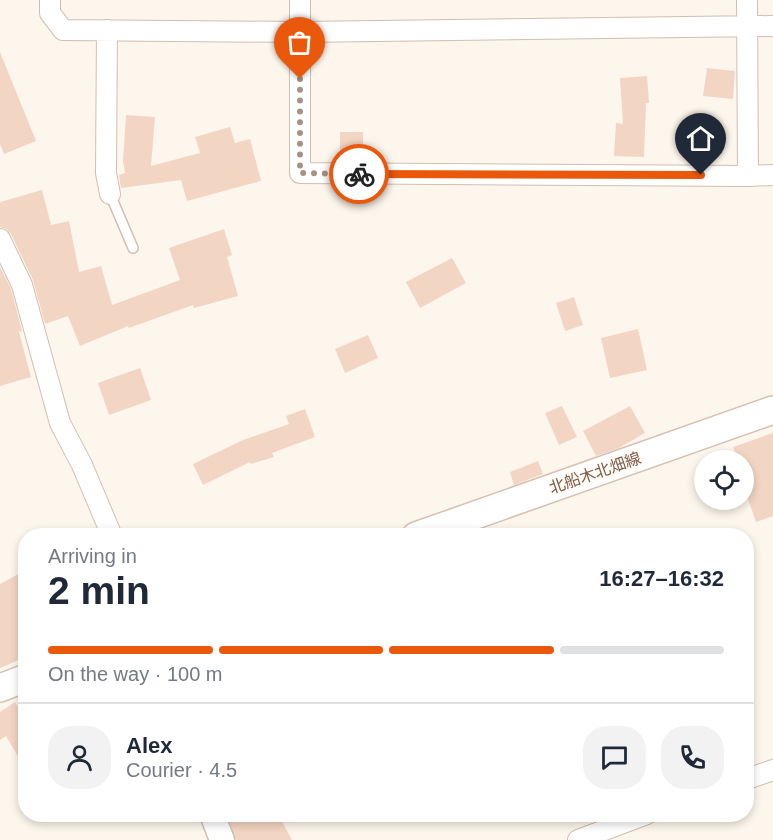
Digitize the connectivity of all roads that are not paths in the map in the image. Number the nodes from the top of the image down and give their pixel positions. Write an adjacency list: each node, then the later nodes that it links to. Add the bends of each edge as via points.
1 (50, 0): 6 (street, via 50,13 63,30)
2 (300, 0): 7 (street)
3 (747, 0): 4 (street)
4 (748, 26): 5 (street); 7 (street); 9 (street)
5 (773, 26)
6 (107, 30): 7 (street); 10 (street, via 106,173)
7 (300, 32): 9 (street, via 300,173)
8 (773, 175): 9 (street)
9 (748, 176)
10 (110, 194): 12 (lane)
11 (0, 239): 14 (street, via 22,285 60,423)
12 (133, 248)
13 (773, 410): 15 (main road, 北船木北畑線)
14 (109, 528)
15 (440, 528)
16 (18, 681): 17 (main road)
17 (0, 688)
18 (773, 770): 19 (street)
19 (754, 777)
20 (215, 822): 22 (street)
21 (626, 822): 23 (street)
22 (222, 840)
23 (578, 840)

